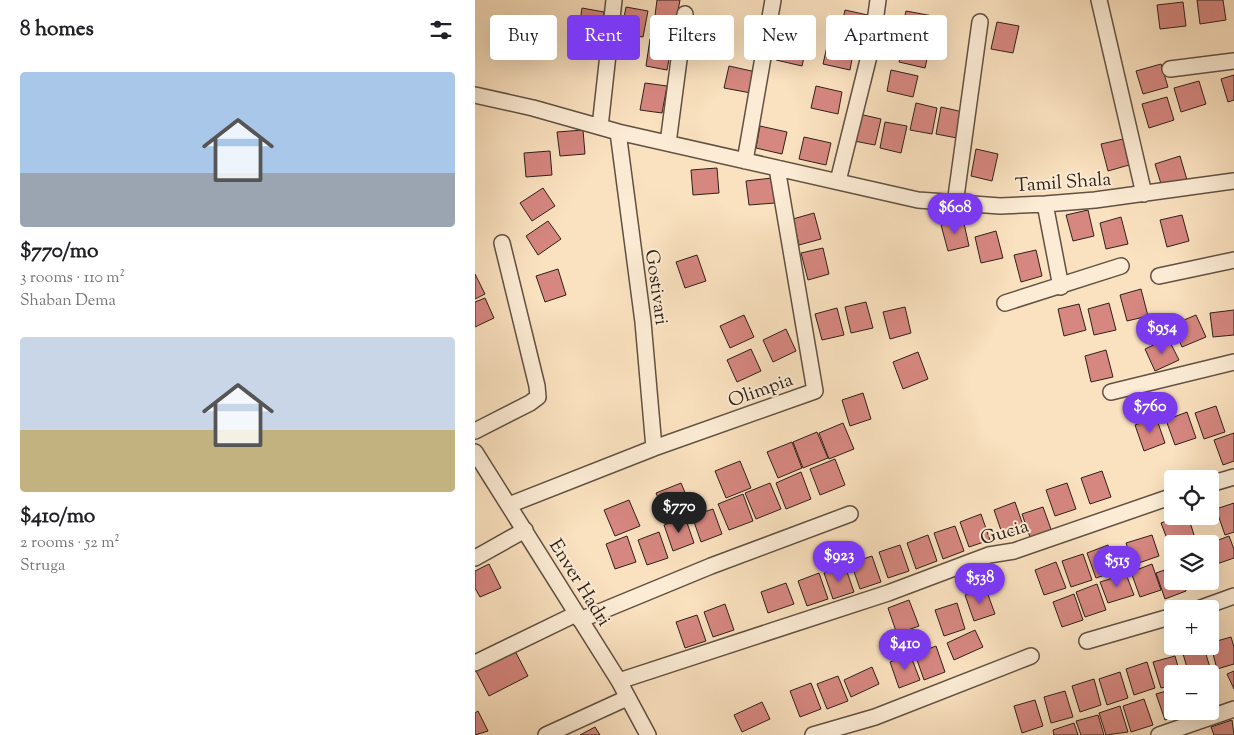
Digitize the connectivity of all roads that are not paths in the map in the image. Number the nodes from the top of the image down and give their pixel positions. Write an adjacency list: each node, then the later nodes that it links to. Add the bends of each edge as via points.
1 (614, 0): 10 (street)
2 (773, 0): 13 (street)
3 (878, 0): 15 (street, via 872,44)
4 (1099, 0): 17 (street, Tamil Shala)
5 (685, 14): 12 (street)
6 (980, 22): 18 (street)
7 (1234, 61): 8 (street)
8 (1170, 69)
9 (475, 95): 10 (street, Tamil Shala)
10 (601, 127): 11 (street, Tamil Shala)
11 (618, 132): 12 (street, Tamil Shala); 29 (street, Gostivari, via 643,322)
12 (668, 144): 13 (street, Tamil Shala)
13 (745, 161): 14 (street, Tamil Shala)
14 (777, 168): 15 (street, Tamil Shala); 29 (street, Olimpia, via 815,390)
15 (838, 181): 18 (street, Tamil Shala, via 918,200)
16 (1234, 181): 17 (street, Tamil Shala)
17 (1144, 194): 19 (street, Tamil Shala)
18 (955, 204): 19 (street, Tamil Shala)
19 (1045, 204): 24 (street)
20 (502, 243): 28 (street, via 538,397)
21 (1234, 260): 23 (street)
22 (1121, 266): 24 (street)
23 (1159, 276)
24 (1061, 287): 25 (street)
25 (1005, 304)
26 (1234, 362): 27 (street)
27 (1111, 392)
28 (475, 432)
29 (654, 448): 34 (street, Olimpia)
30 (475, 452): 34 (street, Enver Hadri)
31 (1234, 477): 32 (street)
32 (1219, 481)
33 (1164, 499): 45 (street, Gucia)
34 (509, 505): 36 (street, Enver Hadri)
35 (849, 514): 40 (street)
36 (525, 530): 37 (street); 40 (street, Enver Hadri)
37 (475, 558)
38 (1234, 596): 39 (street)
39 (1219, 601)
40 (578, 617): 44 (street); 45 (street, Enver Hadri)
41 (1164, 619): 42 (street)
42 (1087, 641)
43 (1031, 656): 50 (street, via 875,717)
44 (475, 663)
45 (619, 681): 46 (street, Enver Hadri)
46 (627, 698): 48 (street); 49 (street, Enver Hadri)
47 (1234, 709): 51 (street)
48 (546, 735)
49 (648, 735)
50 (813, 735)
51 (1159, 735)

